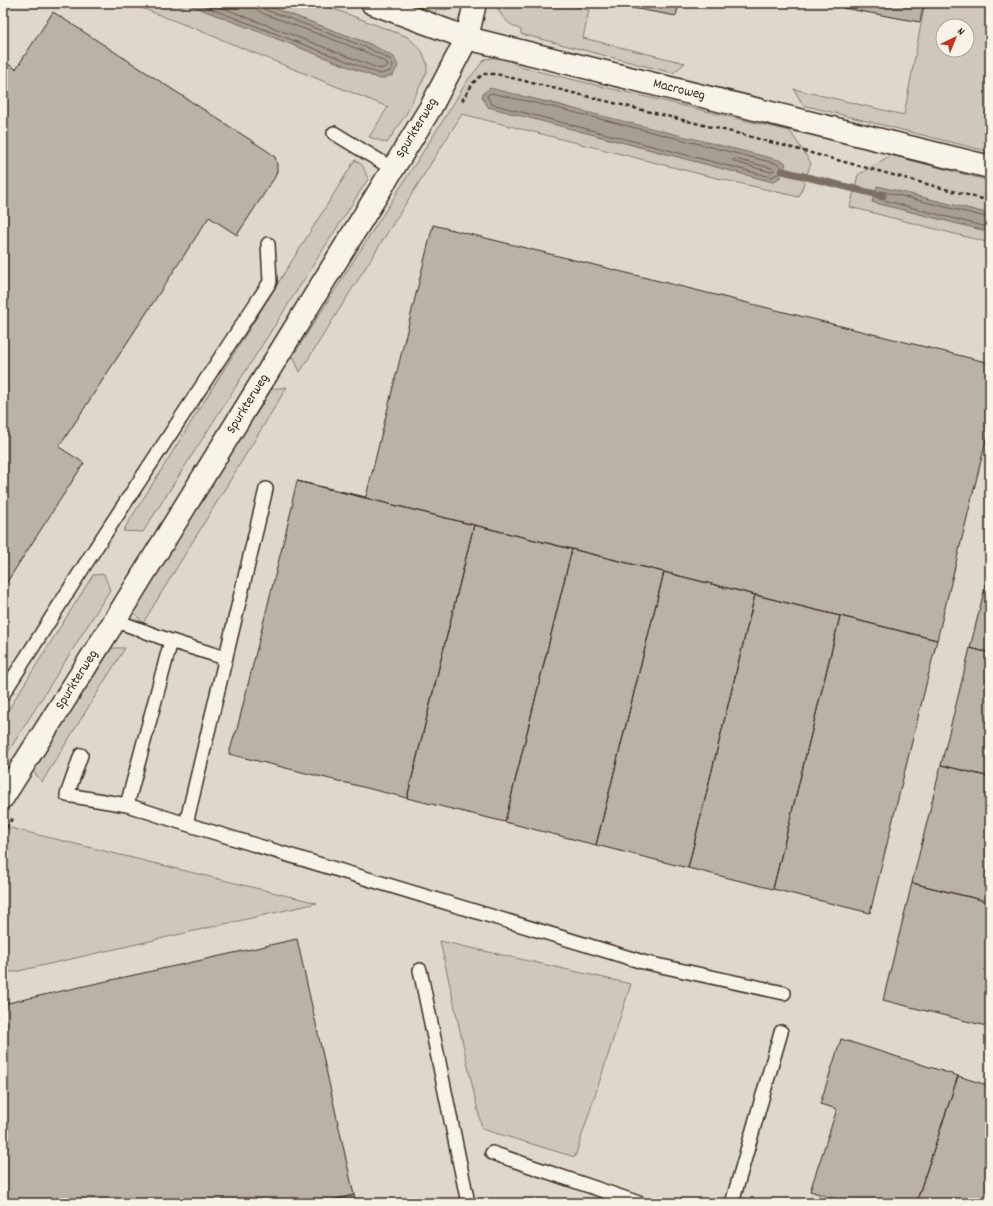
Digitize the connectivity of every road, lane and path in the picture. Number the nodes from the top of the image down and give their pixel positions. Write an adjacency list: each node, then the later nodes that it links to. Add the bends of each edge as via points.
1 (372, 3): 3 (street, Macroweg)
2 (476, 3): 3 (street, Spurkterweg)
3 (467, 38): 6 (street, Macroweg); 7 (street, Spurkterweg, via 431,107)
4 (461, 103): 8 (path, via 473,83 483,74 496,74 744,135)
5 (334, 134): 7 (lane)
6 (990, 167)
7 (393, 169): 11 (street, Spurkterweg)
8 (990, 200)
9 (268, 244): 14 (lane, via 270,282)
10 (266, 489): 13 (lane)
11 (114, 620): 12 (lane); 17 (street, Spurkterweg)
12 (171, 641): 13 (lane); 16 (lane)
13 (225, 658): 18 (lane)
14 (3, 694)
15 (81, 755): 16 (lane, via 67,795)
16 (127, 805): 18 (lane)
17 (9, 806): 19 (path)
18 (186, 824): 21 (lane, via 643,962)
19 (3, 834)
20 (420, 970): 24 (lane)
21 (784, 993)
22 (781, 1032): 26 (lane)
23 (492, 1153): 25 (lane)
24 (468, 1203)
25 (640, 1203)
26 (732, 1203)

